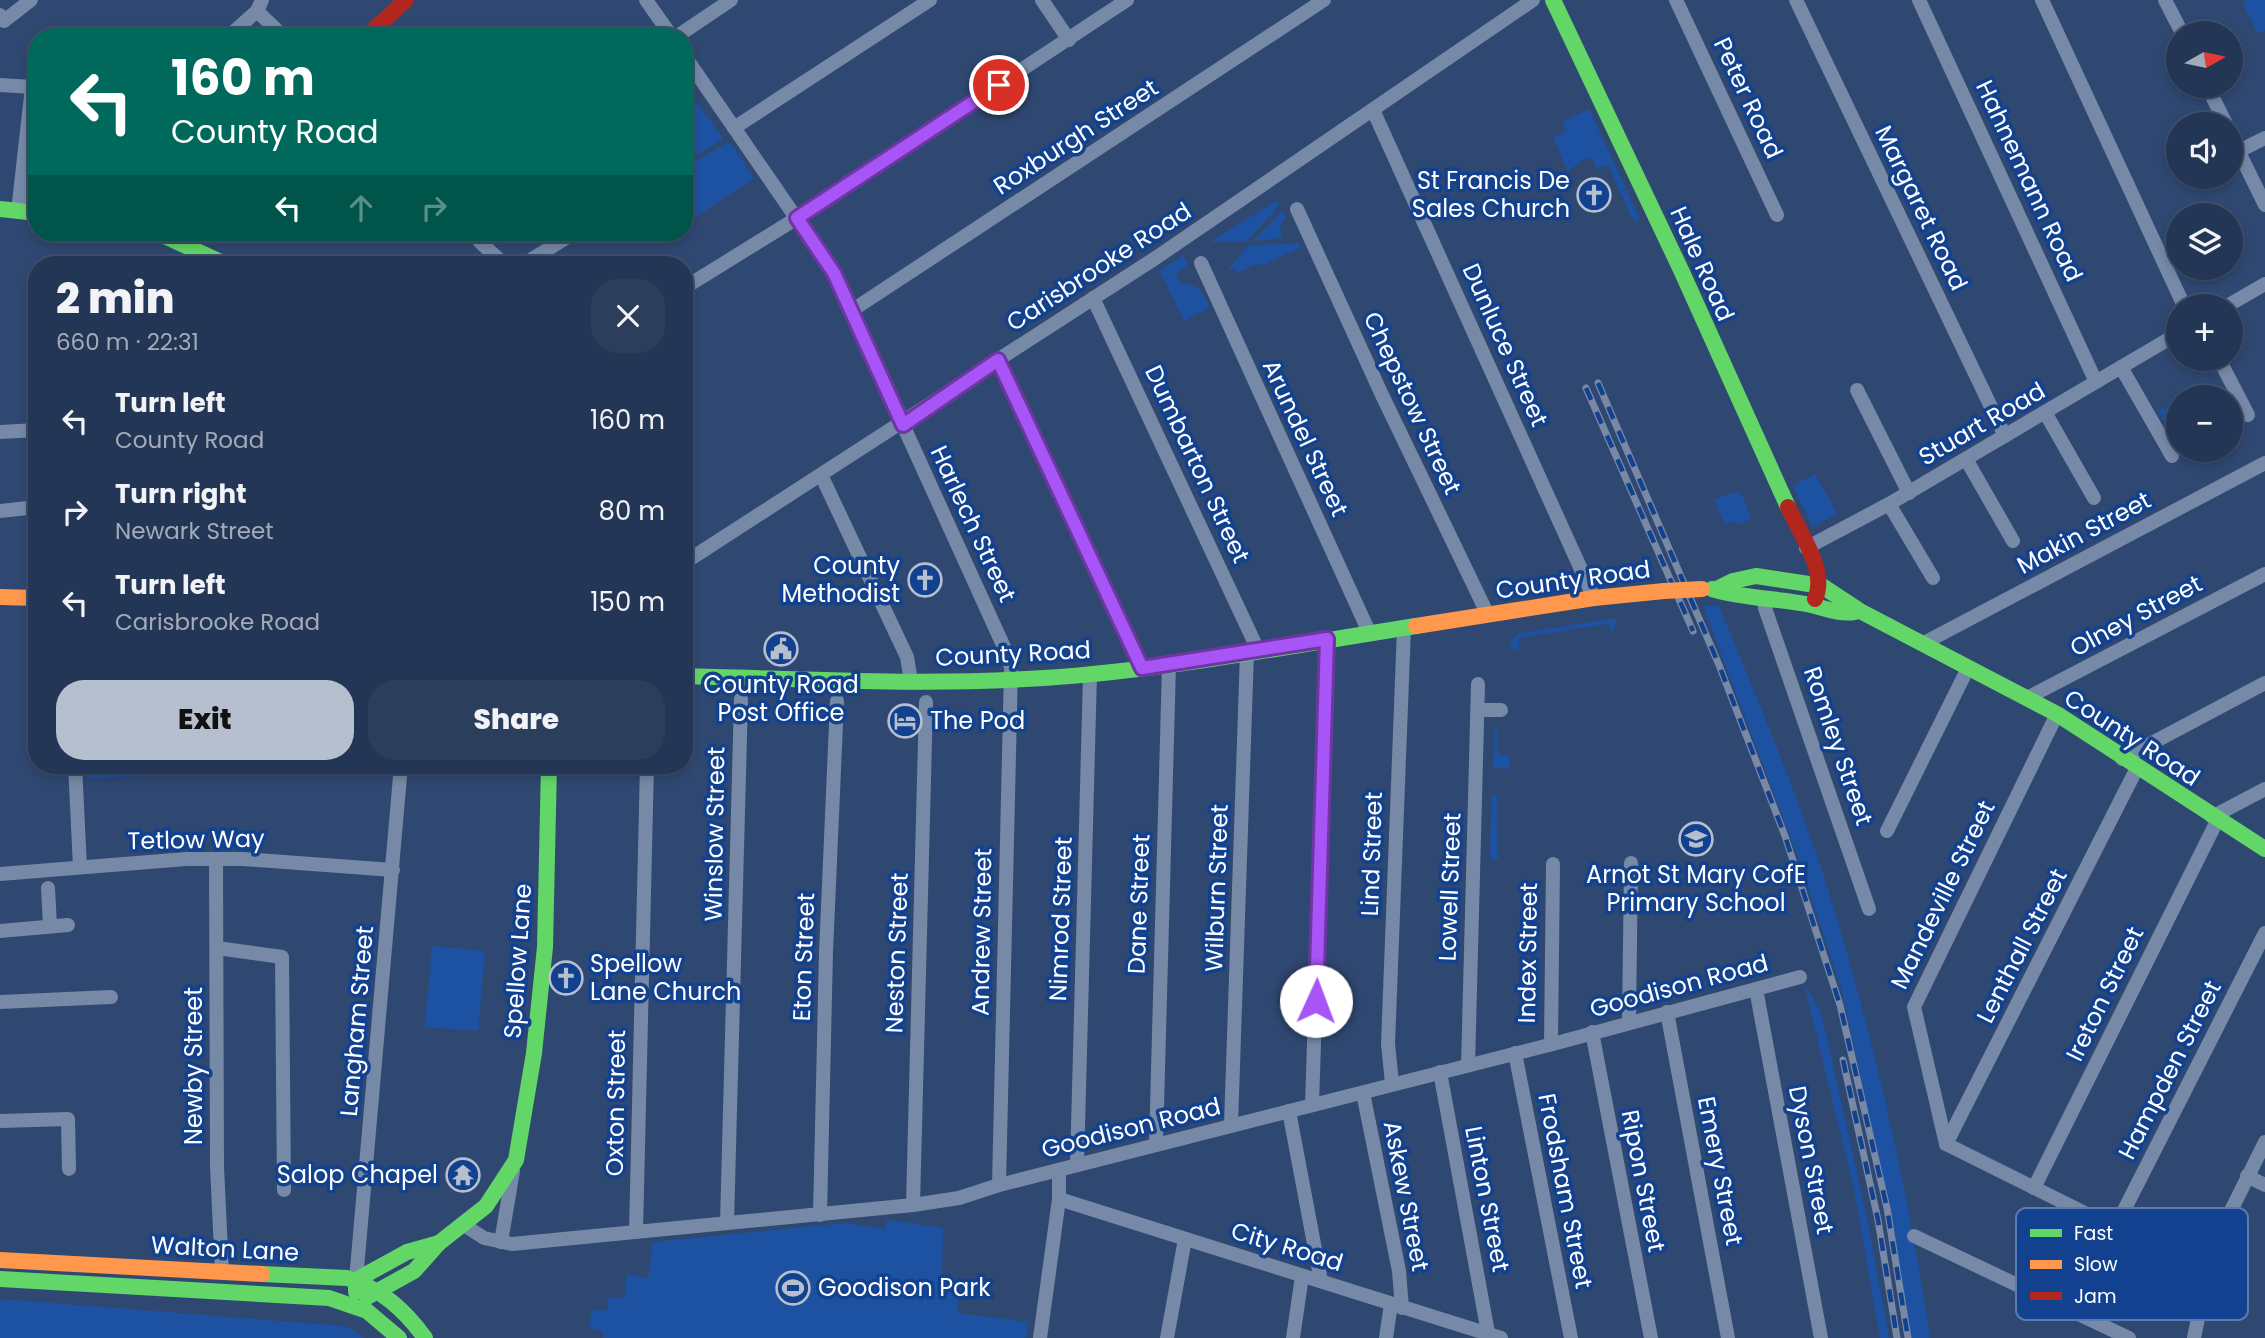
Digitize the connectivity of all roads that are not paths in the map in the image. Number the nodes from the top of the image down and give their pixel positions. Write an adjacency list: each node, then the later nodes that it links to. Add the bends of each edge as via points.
1 (31, 0): 17 (street, via 4,21)
2 (406, 0): 21 (main road)
3 (646, 0): 22 (street)
4 (731, 0): 23 (street)
5 (930, 0): 30 (street)
6 (1042, 0): 24 (street)
7 (1127, 0): 24 (street)
8 (1324, 0): 53 (street, Roxburgh Street)
9 (1533, 0): 28 (street, Carisbrooke Road)
10 (1553, 0): 76 (main road, Hale Road)
11 (1676, 0): 39 (street, Peter Road)
12 (1796, 0): 65 (street, Margaret Road)
13 (1920, 0): 58 (street, Hahnemann Road)
14 (2042, 0): 50 (street)
15 (2165, 0): 18 (street)
16 (260, 6): 19 (street); 20 (street)
17 (0, 15)
18 (2176, 21)
19 (237, 28)
20 (277, 28)
21 (376, 28)
22 (667, 28)
23 (688, 28)
24 (1069, 40): 40 (street)
25 (693, 68): 30 (street, Harlech Street)
26 (0, 85): 27 (street)
27 (28, 87)
28 (1373, 110): 52 (street, Carisbrooke Road); 85 (street, Dunluce Street)
29 (28, 122): 37 (street)
30 (734, 128): 40 (street, Harlech Street)
31 (2265, 138): 32 (street)
32 (2243, 149)
33 (2243, 159): 34 (street)
34 (2265, 205)
35 (0, 209): 37 (main road)
36 (1297, 209): 89 (street, Chepstow Street)
37 (18, 211): 38 (main road)
38 (28, 212)
39 (1777, 215)
40 (797, 218): 48 (street); 53 (street, Harlech Street, via 834,273)
41 (183, 242): 44 (main road)
42 (480, 242): 45 (street)
43 (559, 242): 46 (street)
44 (210, 256)
45 (495, 256)
46 (537, 256)
47 (1201, 262): 91 (street, Arundel Street)
48 (693, 282)
49 (2265, 284): 51 (street)
50 (2178, 294)
51 (2243, 297)
52 (1093, 298): 55 (street, Carisbrooke Road); 94 (street, Dumbarton Street)
53 (851, 311): 62 (street, Harlech Street)
54 (2166, 342): 56 (street, Stuart Road)
55 (998, 360): 62 (street, Carisbrooke Road); 96 (street)
56 (2122, 367): 58 (street, Stuart Road); 66 (street)
57 (2225, 371): 61 (street)
58 (2096, 382): 60 (street, Stuart Road)
59 (1857, 390): 70 (street)
60 (2046, 414): 65 (street, Stuart Road); 71 (street)
61 (2248, 415)
62 (903, 425): 69 (street, Carisbrooke Road); 101 (street, Harlech Street, via 1004,646)
63 (28, 430): 64 (street)
64 (0, 432)
65 (2005, 436): 67 (street, Stuart Road)
66 (2166, 445)
67 (1966, 459): 70 (street, Stuart Road); 75 (street)
68 (2265, 463): 93 (street, Makin Street)
69 (822, 477): 77 (street, Carisbrooke Road); 100 (street, via 907,657)
70 (1909, 493): 72 (street, Stuart Road)
71 (2094, 498)
72 (1889, 504): 76 (street, Stuart Road); 79 (street)
73 (28, 508): 74 (street)
74 (0, 511)
75 (2013, 541)
76 (1806, 548): 80 (main road, Hale Road); 81 (main road, Hale Road, via 1819,567)
77 (693, 557)
78 (2265, 573): 104 (street, Olney Street)
79 (1933, 578)
80 (1805, 581): 81 (main road, County Road); 82 (main road, County Road, via 1756,576); 87 (main road, Hale Road)
81 (1822, 586): 87 (main road); 88 (main road, County Road)
82 (1709, 589): 85 (main road, County Road, bridge); 86 (main road, County Road)
83 (0, 597): 84 (main road)
84 (28, 598)
85 (1594, 598): 89 (main road, County Road)
86 (1764, 598): 87 (main road, County Road); 128 (street, Romley Street)
87 (1811, 605): 88 (main road, County Road, via 1842,614)
88 (1860, 611): 93 (main road, County Road)
89 (1488, 615): 90 (main road, County Road)
90 (1404, 628): 91 (main road, County Road); 145 (street, Lind Street, via 1388,1036)
91 (1369, 632): 92 (main road, County Road)
92 (1327, 639): 94 (main road, County Road); 147 (street)
93 (1924, 643): 97 (main road, County Road)
94 (1253, 651): 95 (main road, County Road); 150 (street, Wilburn Street)
95 (1169, 664): 96 (main road, County Road); 152 (street, Dane Street)
96 (1142, 668): 98 (main road, County Road)
97 (1968, 668): 104 (main road, County Road); 119 (street)
98 (1090, 674): 101 (main road, County Road); 155 (street, Nimrod Street)
99 (693, 676): 100 (main road, County Road)
100 (911, 681): 101 (main road, County Road)
101 (1011, 681): 159 (street, Andrew Street)
102 (2265, 682): 111 (street)
103 (1478, 684): 109 (street, Lowell Street)
104 (2026, 698): 110 (main road, County Road)
105 (741, 699): 169 (street, Winslow Street)
106 (837, 701): 168 (street, Eton Street)
107 (926, 702): 164 (street, Neston Street)
108 (1501, 709): 109 (street)
109 (1478, 710): 143 (street, Lowell Street)
110 (2057, 714): 111 (main road, County Road); 153 (street, Mandeville Street, via 1914,1007)
111 (2122, 759): 112 (main road, County Road)
112 (2137, 768): 118 (main road, County Road); 153 (street, Lenthall Street)
113 (75, 774): 124 (street)
114 (400, 774): 125 (street, Langham Street)
115 (548, 774): 154 (main road, Spellow Lane, via 545,947)
116 (647, 774): 171 (street, Oxton Street)
117 (2265, 789): 118 (street)
118 (2215, 819): 120 (main road, County Road); 161 (street, Ireton Street)
119 (1886, 831)
120 (2265, 849)
121 (216, 859): 124 (street, Tetlow Way); 125 (street, Tetlow Way); 133 (street, Newby Street)
122 (1631, 863): 139 (street)
123 (1553, 864): 141 (street, Index Street)
124 (80, 867): 126 (street, Tetlow Way)
125 (393, 870): 181 (street, Langham Street)
126 (0, 874)
127 (48, 888): 130 (street)
128 (1869, 909)
129 (68, 925): 130 (street)
130 (50, 926): 131 (street)
131 (0, 931)
132 (2265, 933): 166 (street, Hampden Street)
133 (217, 948): 162 (street, via 282,957); 178 (street, Newby Street)
134 (1800, 977): 135 (street, Goodison Road)
135 (1756, 989): 138 (street, Goodison Road); 199 (street, Dyson Street)
136 (111, 997): 137 (street)
137 (0, 1002)
138 (1667, 1012): 139 (street, Goodison Road); 198 (street, Emery Street)
139 (1629, 1021): 140 (street, Goodison Road)
140 (1592, 1032): 141 (street, Goodison Road); 197 (street, Ripon Street)
141 (1551, 1044): 142 (street, Goodison Road)
142 (1515, 1053): 143 (street, Goodison Road); 196 (street, Frodsham Street)
143 (1468, 1065): 144 (street, Goodison Road)
144 (1440, 1072): 145 (street, Goodison Road); 190 (street, Linton Street)
145 (1392, 1083): 146 (street, Goodison Road)
146 (1363, 1093): 147 (street, Goodison Road); 186 (street, Askew Street, via 1399,1271)
147 (1312, 1105): 148 (street, Goodison Road)
148 (1289, 1111): 150 (street, Goodison Road); 182 (street)
149 (0, 1121): 156 (street, via 68,1119)
150 (1231, 1125): 152 (street, Goodison Road)
151 (2265, 1142): 158 (street)
152 (1156, 1144): 155 (street, Goodison Road)
153 (1947, 1144): 161 (street)
154 (516, 1160): 170 (main road, Spellow Lane, via 494,1196); 174 (street, Spellow Lane)
155 (1077, 1165): 157 (street, Goodison Road)
156 (69, 1169)
157 (1059, 1170): 159 (street, Goodison Road); 163 (street)
158 (2247, 1176): 160 (street); 167 (street)
159 (999, 1185): 164 (street, Goodison Road)
160 (2265, 1185)
161 (2034, 1188): 165 (street)
162 (284, 1190)
163 (1059, 1199): 173 (street, City Road); 192 (street)
164 (913, 1205): 168 (street, Goodison Road)
165 (2074, 1208)
166 (2125, 1208)
167 (2232, 1208)
168 (820, 1215): 169 (street, Goodison Road)
169 (727, 1223): 171 (street, Goodison Road)
170 (464, 1225): 174 (street, Goodison Road); 175 (main road, Spellow Lane)
171 (636, 1232): 174 (street, Goodison Road)
172 (1914, 1236): 183 (street)
173 (1185, 1239): 179 (street, City Road); 193 (street)
174 (501, 1242)
175 (439, 1243): 177 (main road, Spellow Lane); 181 (main road, Spellow Lane, via 407,1252)
176 (0, 1260): 178 (main road, Walton Lane)
177 (414, 1271): 184 (main road, Spellow Lane); 189 (main road, via 407,1293)
178 (222, 1273): 181 (main road, Walton Lane)
179 (1302, 1276): 182 (street, City Road); 194 (street)
180 (0, 1279): 185 (main road, Walton Lane, via 329,1298)
181 (356, 1280): 184 (main road, Walton Lane); 185 (main road)
182 (1321, 1280): 186 (street, City Road)
183 (2016, 1284)
184 (378, 1290): 185 (main road, Spellow Lane); 189 (main road, Walton Lane)
185 (355, 1304): 191 (main road, Walton Lane, via 381,1320)
186 (1397, 1306): 190 (street, City Road); 195 (street, Askew Street)
187 (2091, 1320): 200 (street)
188 (2198, 1320): 201 (street)
189 (420, 1331)
190 (1494, 1337)
191 (398, 1338)
192 (1040, 1338)
193 (1167, 1338)
194 (1293, 1338)
195 (1385, 1338)
196 (1571, 1338)
197 (1651, 1338)
198 (1728, 1338)
199 (1821, 1338)
200 (2129, 1338)
201 (2194, 1338)

